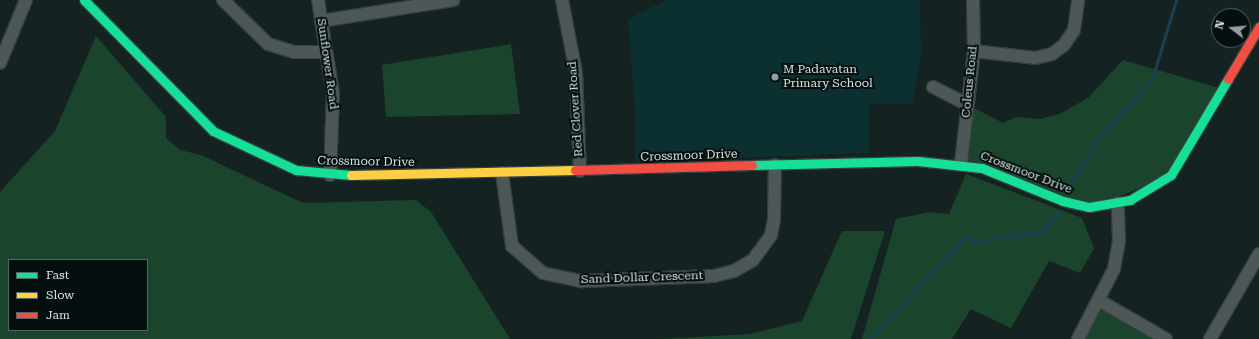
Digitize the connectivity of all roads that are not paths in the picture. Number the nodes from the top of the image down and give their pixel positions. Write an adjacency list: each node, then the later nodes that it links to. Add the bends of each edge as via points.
1 (26, 0): 14 (street)
2 (84, 0): 21 (street, Crossmoor Drive, via 213,131 280,164)
3 (223, 0): 13 (street, via 268,44 294,52)
4 (318, 0): 9 (street, Sunflower Road)
5 (453, 0): 9 (street)
6 (562, 0): 19 (street, Red Clover Road, via 576,73)
7 (974, 0): 12 (street, Coleus Road)
8 (1078, 0): 12 (street, via 1074,30 1064,45 1052,54 1034,58)
9 (321, 21): 13 (street, Sunflower Road)
10 (1259, 27): 11 (street, Crossmoor Drive)
11 (1254, 46): 22 (street, Crossmoor Drive, via 1171,175 1142,195)
12 (974, 51): 16 (street, Coleus Road)
13 (325, 52): 21 (street, Sunflower Road, via 335,114)
14 (0, 63)
15 (933, 87): 16 (street)
16 (968, 105): 17 (street, Coleus Road)
17 (962, 163): 18 (street, Crossmoor Drive); 22 (street, Crossmoor Drive, via 993,172 1074,204 1099,207)
18 (775, 164): 19 (street, Crossmoor Drive); 20 (street, Sand Dollar Crescent, via 774,220 771,234 753,260 734,271 714,276 582,281 543,272 512,246)
19 (580, 171): 20 (street, Crossmoor Drive)
20 (502, 173): 21 (street, Crossmoor Drive)
21 (330, 175)
22 (1118, 203): 24 (street, via 1117,253)
23 (1259, 254): 27 (street)
24 (1100, 301): 25 (street); 26 (street)
25 (1078, 339)
26 (1166, 339)
27 (1210, 339)

